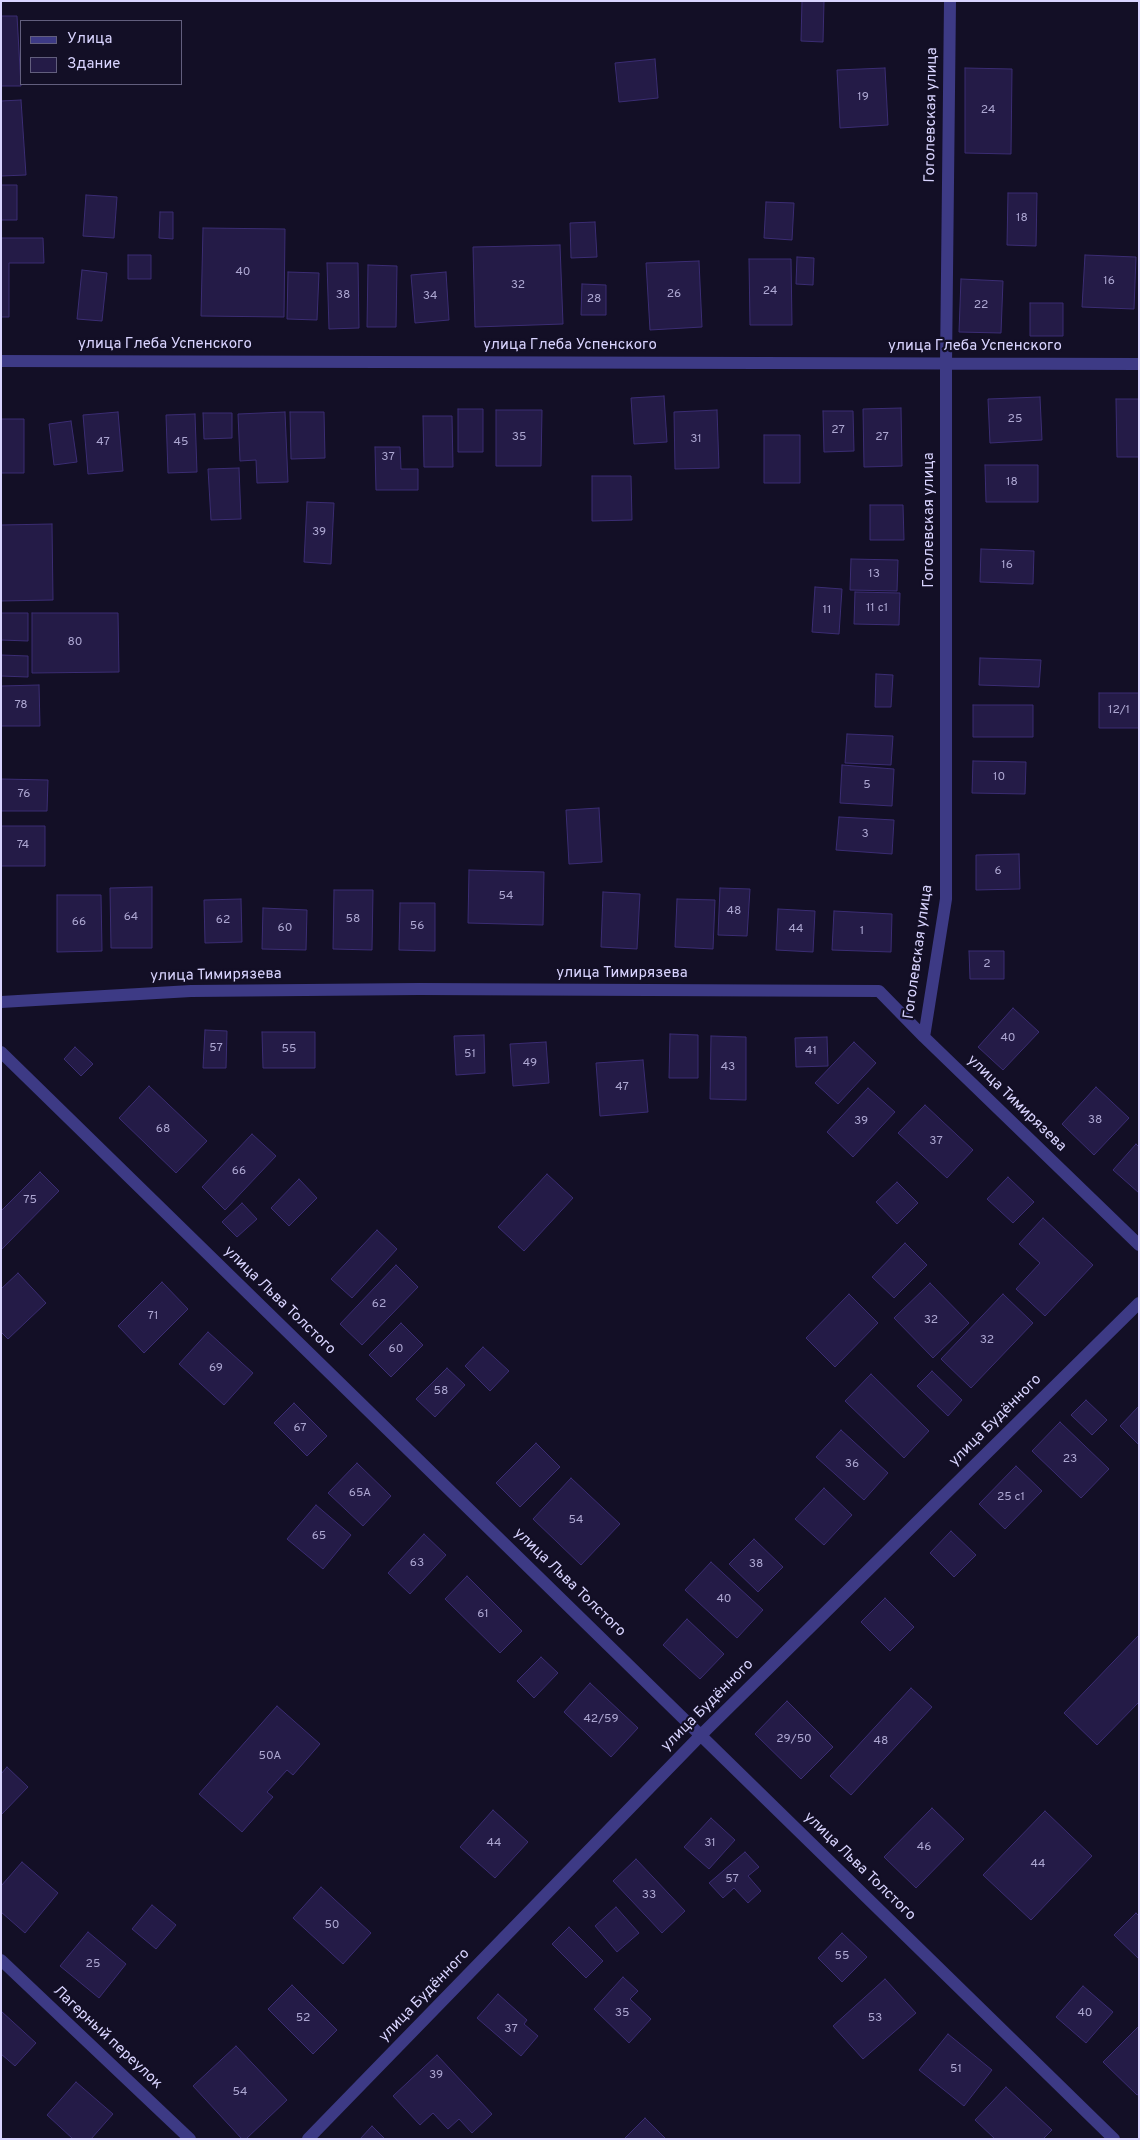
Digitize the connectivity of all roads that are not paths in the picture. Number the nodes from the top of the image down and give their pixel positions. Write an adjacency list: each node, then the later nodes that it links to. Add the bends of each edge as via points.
1 (950, 1): 3 (street, Гоголевская улица)
2 (1, 361): 3 (street, улица Глеба Успенского)
3 (946, 364): 4 (street, улица Глеба Успенского); 6 (street, Гоголевская улица, via 946,900)
4 (1139, 364)
5 (1, 1002): 6 (street, улица Тимирязева, via 191,991 879,991)
6 (924, 1037): 8 (street, улица Тимирязева)
7 (1, 1052): 10 (street, улица Льва Толстого)
8 (1139, 1245)
9 (1139, 1303): 10 (street, улица Будённого)
10 (702, 1735): 13 (street, улица Будённого); 14 (street, улица Льва Толстого)
11 (1, 1960): 12 (street, Лагерный переулок)
12 (190, 2139)
13 (308, 2139)
14 (1114, 2139)

